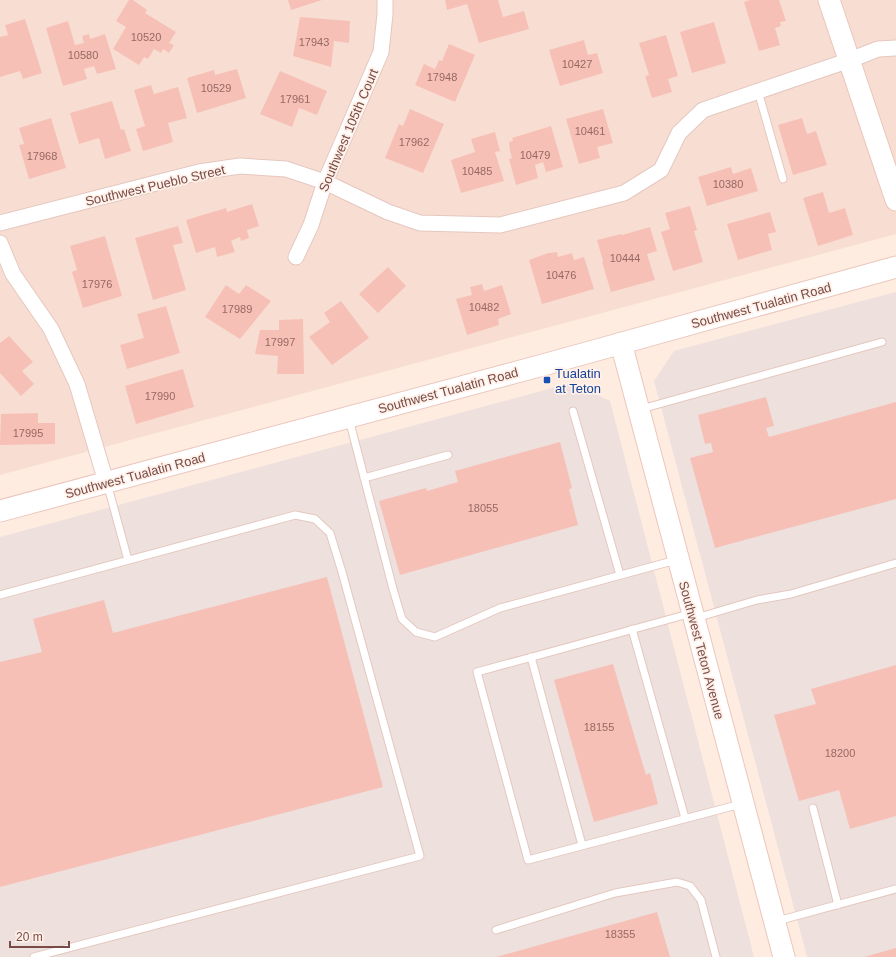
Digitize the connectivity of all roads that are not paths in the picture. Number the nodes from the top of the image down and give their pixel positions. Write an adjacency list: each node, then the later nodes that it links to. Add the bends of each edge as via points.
1 (385, 0): 7 (street, Southwest 105th Court, via 381,52)
2 (830, 0): 4 (main road)
3 (896, 48): 4 (street, Southwest Pueblo Street, via 878,49)
4 (850, 60): 5 (street, Southwest Pueblo Street); 8 (main road)
5 (758, 91): 6 (lane); 7 (street, Southwest Pueblo Street, via 702,110 679,133 661,170 624,193 500,225 420,223 388,212)
6 (784, 179)
7 (324, 182): 9 (street, Southwest Pueblo Street, via 286,170 240,166 199,172); 11 (street, Southwest 105th Court, via 311,225)
8 (896, 200)
9 (0, 223)
10 (0, 243): 20 (street, via 13,274 51,329 77,384)
11 (296, 257)
12 (896, 267): 14 (main road, Southwest Tualatin Road)
13 (882, 342): 15 (lane)
14 (622, 343): 15 (main road, Southwest Teton Avenue); 17 (main road, Southwest Tualatin Road)
15 (638, 410): 22 (main road, Southwest Teton Avenue)
16 (573, 411): 25 (lane)
17 (349, 417): 19 (lane); 20 (main road, Southwest Tualatin Road)
18 (448, 455): 19 (lane)
19 (364, 478): 25 (lane, via 402,619 416,632 435,637 500,608)
20 (106, 482): 21 (main road, Southwest Tualatin Road); 23 (lane)
21 (0, 511)
22 (678, 559): 25 (lane); 27 (main road, Southwest Teton Avenue)
23 (128, 560): 26 (lane); 38 (lane, via 295,515 316,519 330,533 420,856)
24 (896, 563): 27 (lane, via 791,594)
25 (620, 575)
26 (0, 595)
27 (693, 615): 28 (lane); 30 (main road, Southwest Teton Avenue)
28 (632, 629): 29 (lane); 32 (lane)
29 (531, 657): 33 (lane); 33 (lane, via 477,672 528,860)
30 (743, 803): 32 (lane); 36 (main road, Southwest Teton Avenue)
31 (813, 808): 35 (lane)
32 (685, 818): 33 (lane)
33 (582, 845)
34 (896, 889): 35 (lane)
35 (838, 905): 36 (lane)
36 (775, 922): 40 (main road, Southwest Teton Avenue)
37 (496, 930): 39 (lane, via 615,893 677,882 690,886 701,900)
38 (34, 957)
39 (716, 957)
40 (784, 957)

